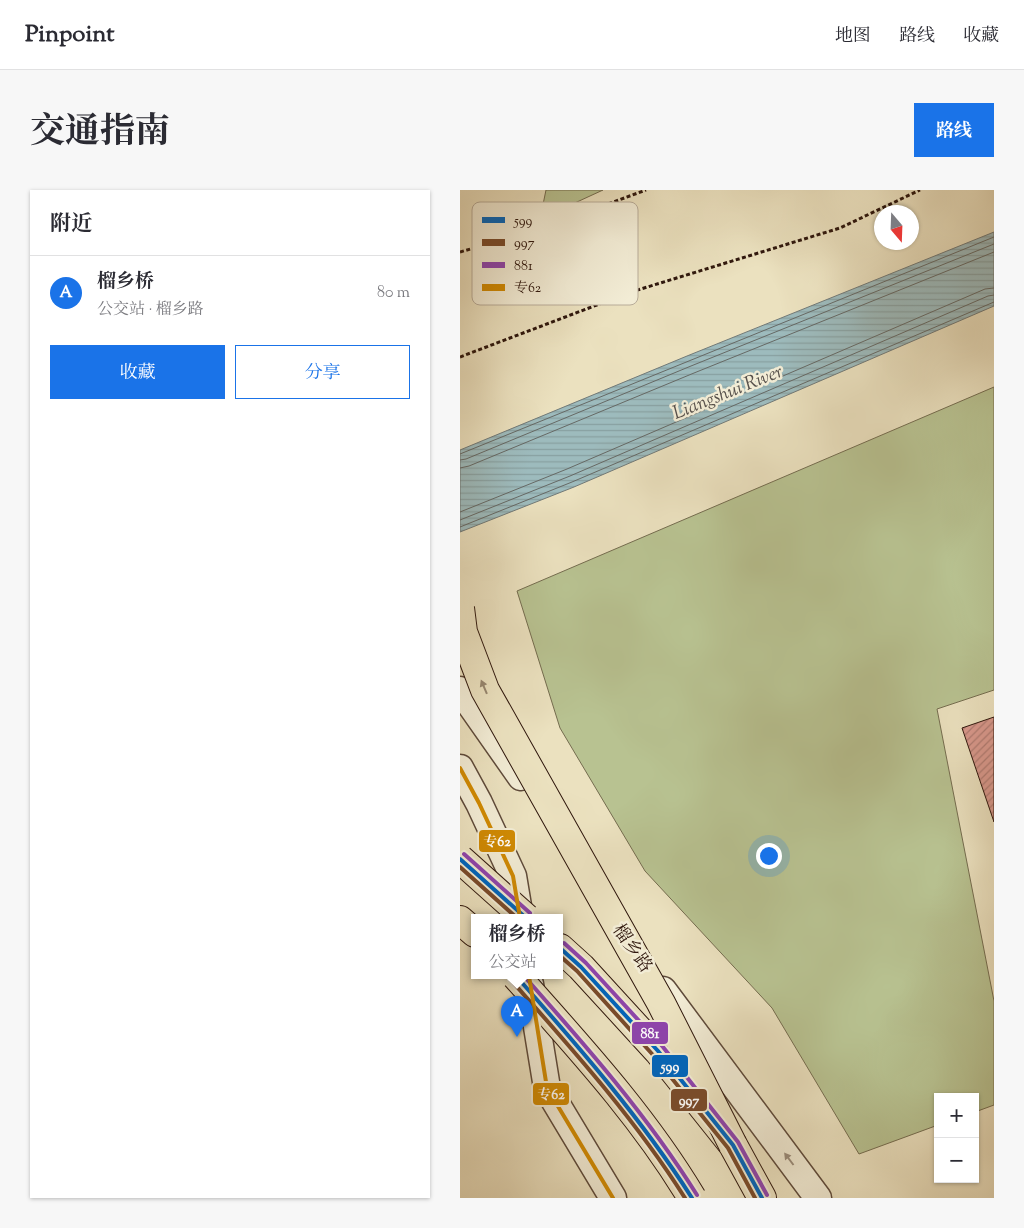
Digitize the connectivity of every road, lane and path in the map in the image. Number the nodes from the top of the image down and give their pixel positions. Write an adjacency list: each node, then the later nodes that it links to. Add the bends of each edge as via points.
1 (646, 190): 3 (path)
2 (920, 190): 4 (path, via 840,228)
3 (613, 202)
4 (638, 290)
5 (597, 305): 6 (path)
6 (460, 357)
7 (461, 621): 18 (highway, one-way to 7, bridge, via 660,1003 485,690)
8 (460, 690): 22 (street, 榴乡路, one-way to 8, via 624,938 512,762)
9 (460, 768): 11 (street, via 513,876)
10 (460, 859): 12 (highway, bridge)
11 (519, 914)
12 (522, 914)
13 (460, 920): 14 (highway)
14 (471, 930)
15 (563, 951): 18 (highway, bridge, via 658,1051)
16 (519, 979): 20 (highway, bridge, via 610,1082)
17 (529, 979): 19 (street, via 547,1088)
18 (733, 1145): 21 (highway)
19 (613, 1198)
20 (692, 1198)
21 (762, 1198)
22 (818, 1198)

